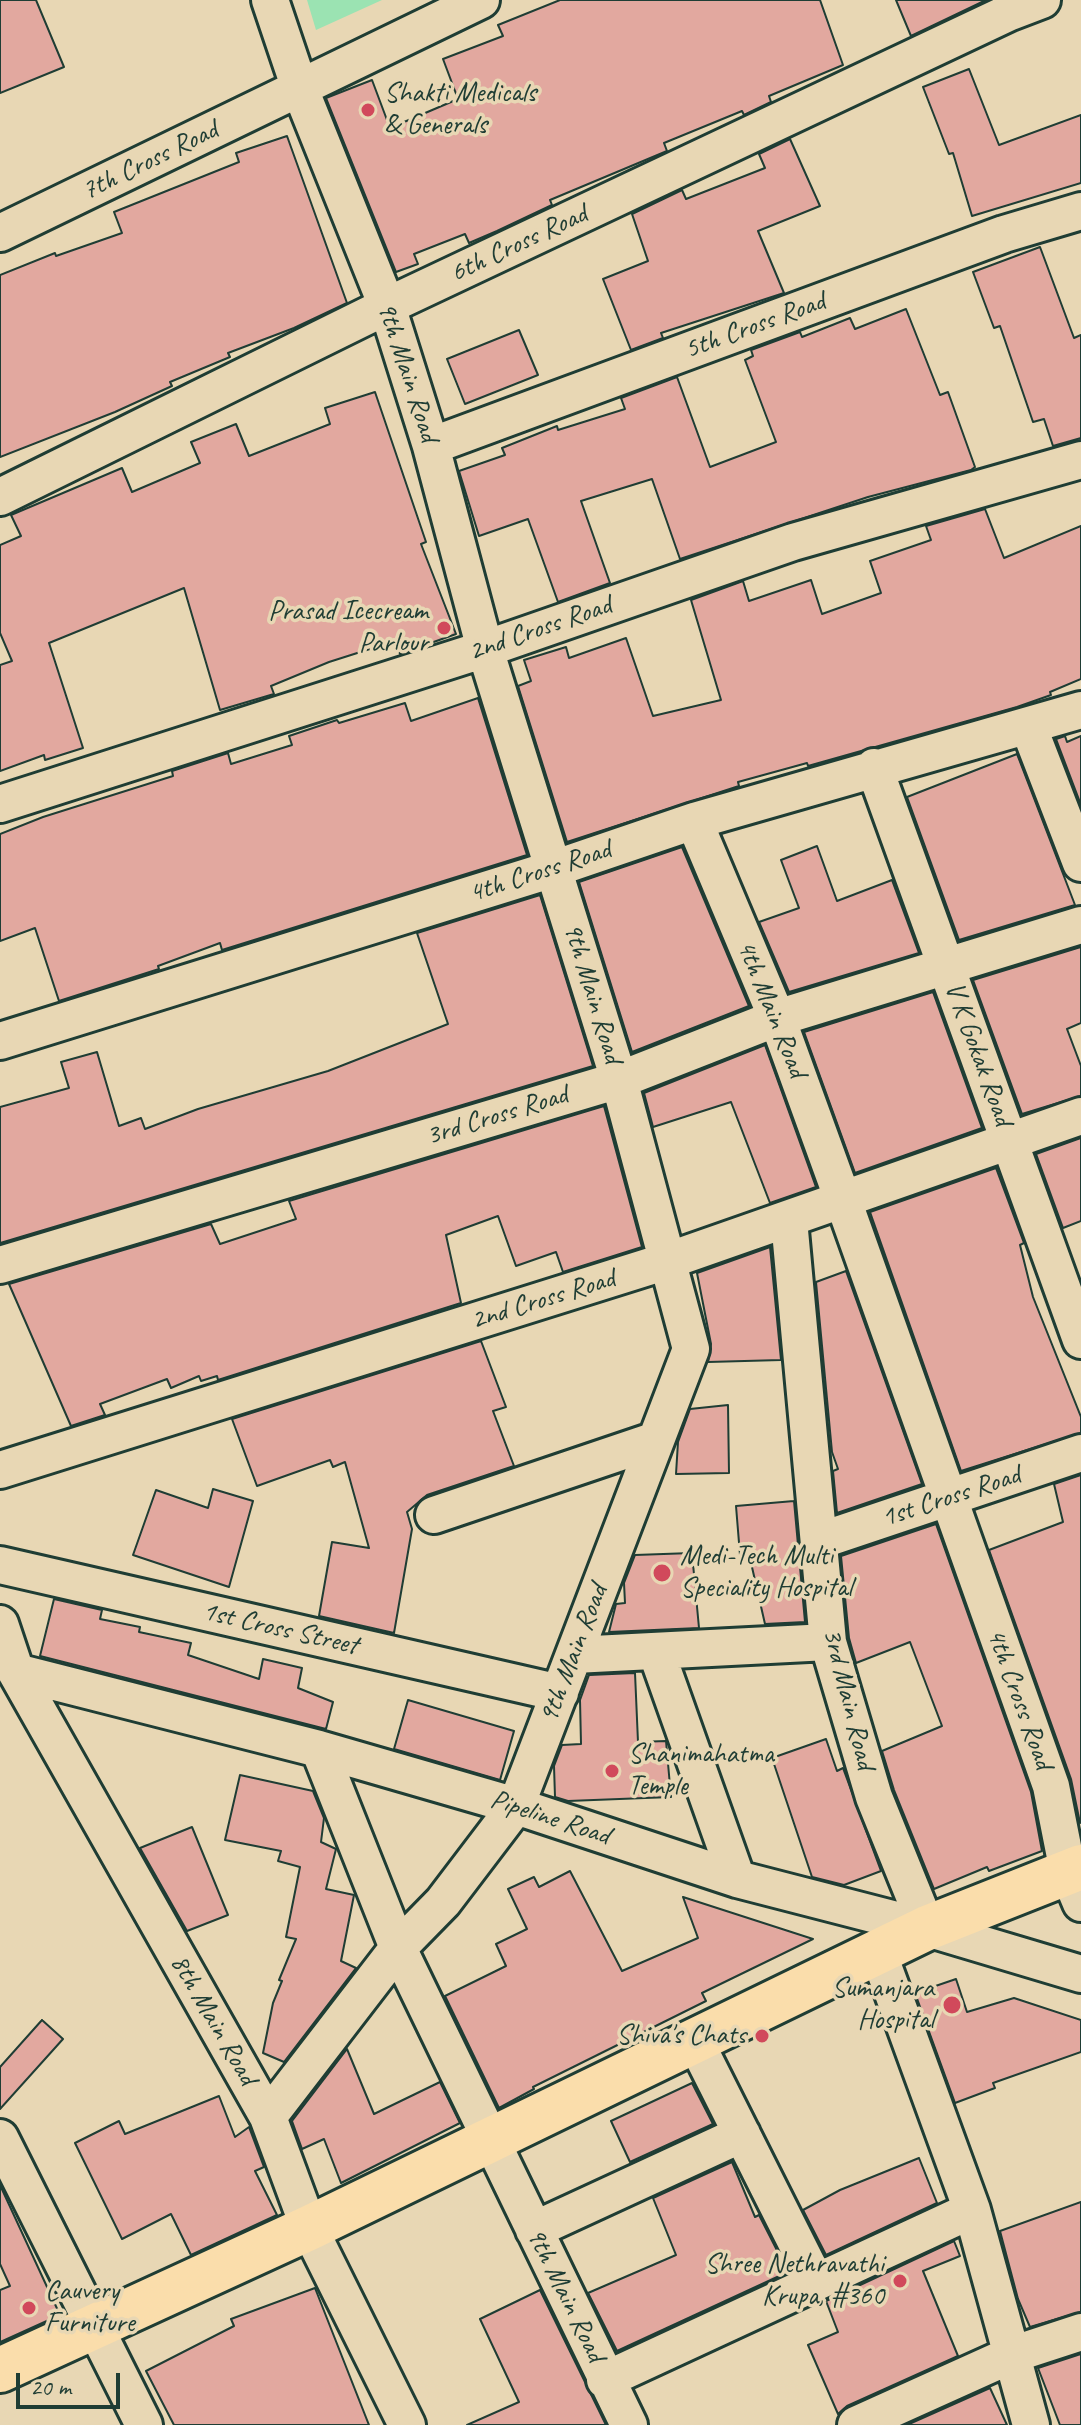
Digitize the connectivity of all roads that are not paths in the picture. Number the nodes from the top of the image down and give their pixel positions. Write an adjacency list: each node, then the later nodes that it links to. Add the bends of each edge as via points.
1 (270, 0): 4 (street, 9th Main Road)
2 (481, 0): 4 (street, 7th Cross Road)
3 (1042, 0): 7 (street, 6th Cross Road)
4 (300, 89): 6 (street, 7th Cross Road); 7 (street, 9th Main Road)
5 (1081, 211): 8 (street, 5th Cross Road, via 1004,234)
6 (0, 233)
7 (387, 306): 8 (street, 9th Main Road); 10 (street, 6th Cross Road)
8 (431, 446): 11 (street, 9th Main Road)
9 (1081, 460): 11 (street, 2nd Cross Road, via 793,542)
10 (0, 497)
11 (485, 649): 15 (street, 2nd Cross Road); 18 (street, 9th Main Road)
12 (1081, 710): 13 (street, 4th Cross Road)
13 (1029, 728): 14 (street, 4th Cross Road); 17 (street)
14 (874, 767): 16 (street, 4th Cross Road); 20 (street, V K Gokak Road)
15 (0, 804)
16 (694, 821): 18 (street, 4th Cross Road); 21 (street, 4th Main Road)
17 (1081, 863)
18 (553, 869): 22 (street, 4th Cross Road); 23 (street, 9th Main Road)
19 (1081, 925): 20 (street, 3rd Cross Road)
20 (946, 966): 21 (street, 3rd Cross Road); 25 (street, V K Gokak Road)
21 (777, 1018): 23 (street, 3rd Cross Road); 26 (street, 4th Main Road)
22 (0, 1041)
23 (619, 1080): 28 (street, 9th Main Road); 29 (street, 3rd Cross Road)
24 (1081, 1116): 25 (street, 2nd Cross Road)
25 (1009, 1140): 26 (street, 2nd Cross Road); 30 (street, V K Gokak Road)
26 (843, 1200): 27 (street, 2nd Cross Road); 34 (street, 4th Main Road)
27 (789, 1220): 28 (street, 2nd Cross Road); 36 (street, 3rd Main Road)
28 (667, 1261): 31 (street, 9th Main Road, via 691,1349); 33 (street, 2nd Cross Road)
29 (0, 1265)
30 (1081, 1340)
31 (656, 1440): 35 (street); 41 (street, 9th Main Road)
32 (1081, 1453): 34 (street, 1st Cross Road)
33 (0, 1470)
34 (947, 1498): 36 (street, 1st Cross Road); 47 (street, 4th Cross Road, via 1051,1786)
35 (434, 1515)
36 (822, 1540): 39 (street, 3rd Main Road)
37 (0, 1565): 43 (street, 1st Cross Street)
38 (0, 1624): 42 (street, 8th Main Road)
39 (828, 1642): 40 (street); 48 (street, 3rd Main Road, via 874,1797)
40 (656, 1651): 41 (street); 46 (street)
41 (574, 1655): 43 (street, 9th Main Road)
42 (16, 1672): 44 (street, Pipeline Road); 53 (street, 8th Main Road)
43 (560, 1693): 45 (street, 9th Main Road)
44 (319, 1749): 45 (street, Pipeline Road); 49 (street, 9th Main Road)
45 (516, 1806): 46 (street, Pipeline Road); 49 (street, 9th Main Road, via 443,1902)
46 (737, 1879): 48 (street, Pipeline Road)
47 (1077, 1880): 48 (main road)
48 (927, 1928): 50 (main road); 51 (street, Pipeline Road)
49 (398, 1948): 53 (street, 9th Main Road); 56 (street, 9th Main Road)
50 (878, 1952): 52 (main road); 58 (street)
51 (1081, 1974)
52 (695, 2041): 54 (street); 56 (main road)
53 (268, 2117): 59 (street, 8th Main Road)
54 (742, 2134): 60 (street); 61 (street)
55 (0, 2138): 57 (street)
56 (490, 2140): 59 (main road); 60 (street, 9th Main Road)
57 (11, 2192): 62 (street)
58 (972, 2210): 61 (street); 64 (street)
59 (309, 2228): 62 (main road); 68 (street, 8th Main Road)
60 (534, 2230): 66 (street, 9th Main Road)
61 (815, 2280): 66 (street)
62 (95, 2328): 65 (main road); 67 (street)
63 (1081, 2332): 64 (street)
64 (1011, 2355): 70 (street); 71 (street)
65 (0, 2370)
66 (605, 2380): 69 (street, 9th Main Road)
67 (144, 2425)
68 (407, 2425)
69 (629, 2425)
70 (856, 2425)
71 (1031, 2425)

